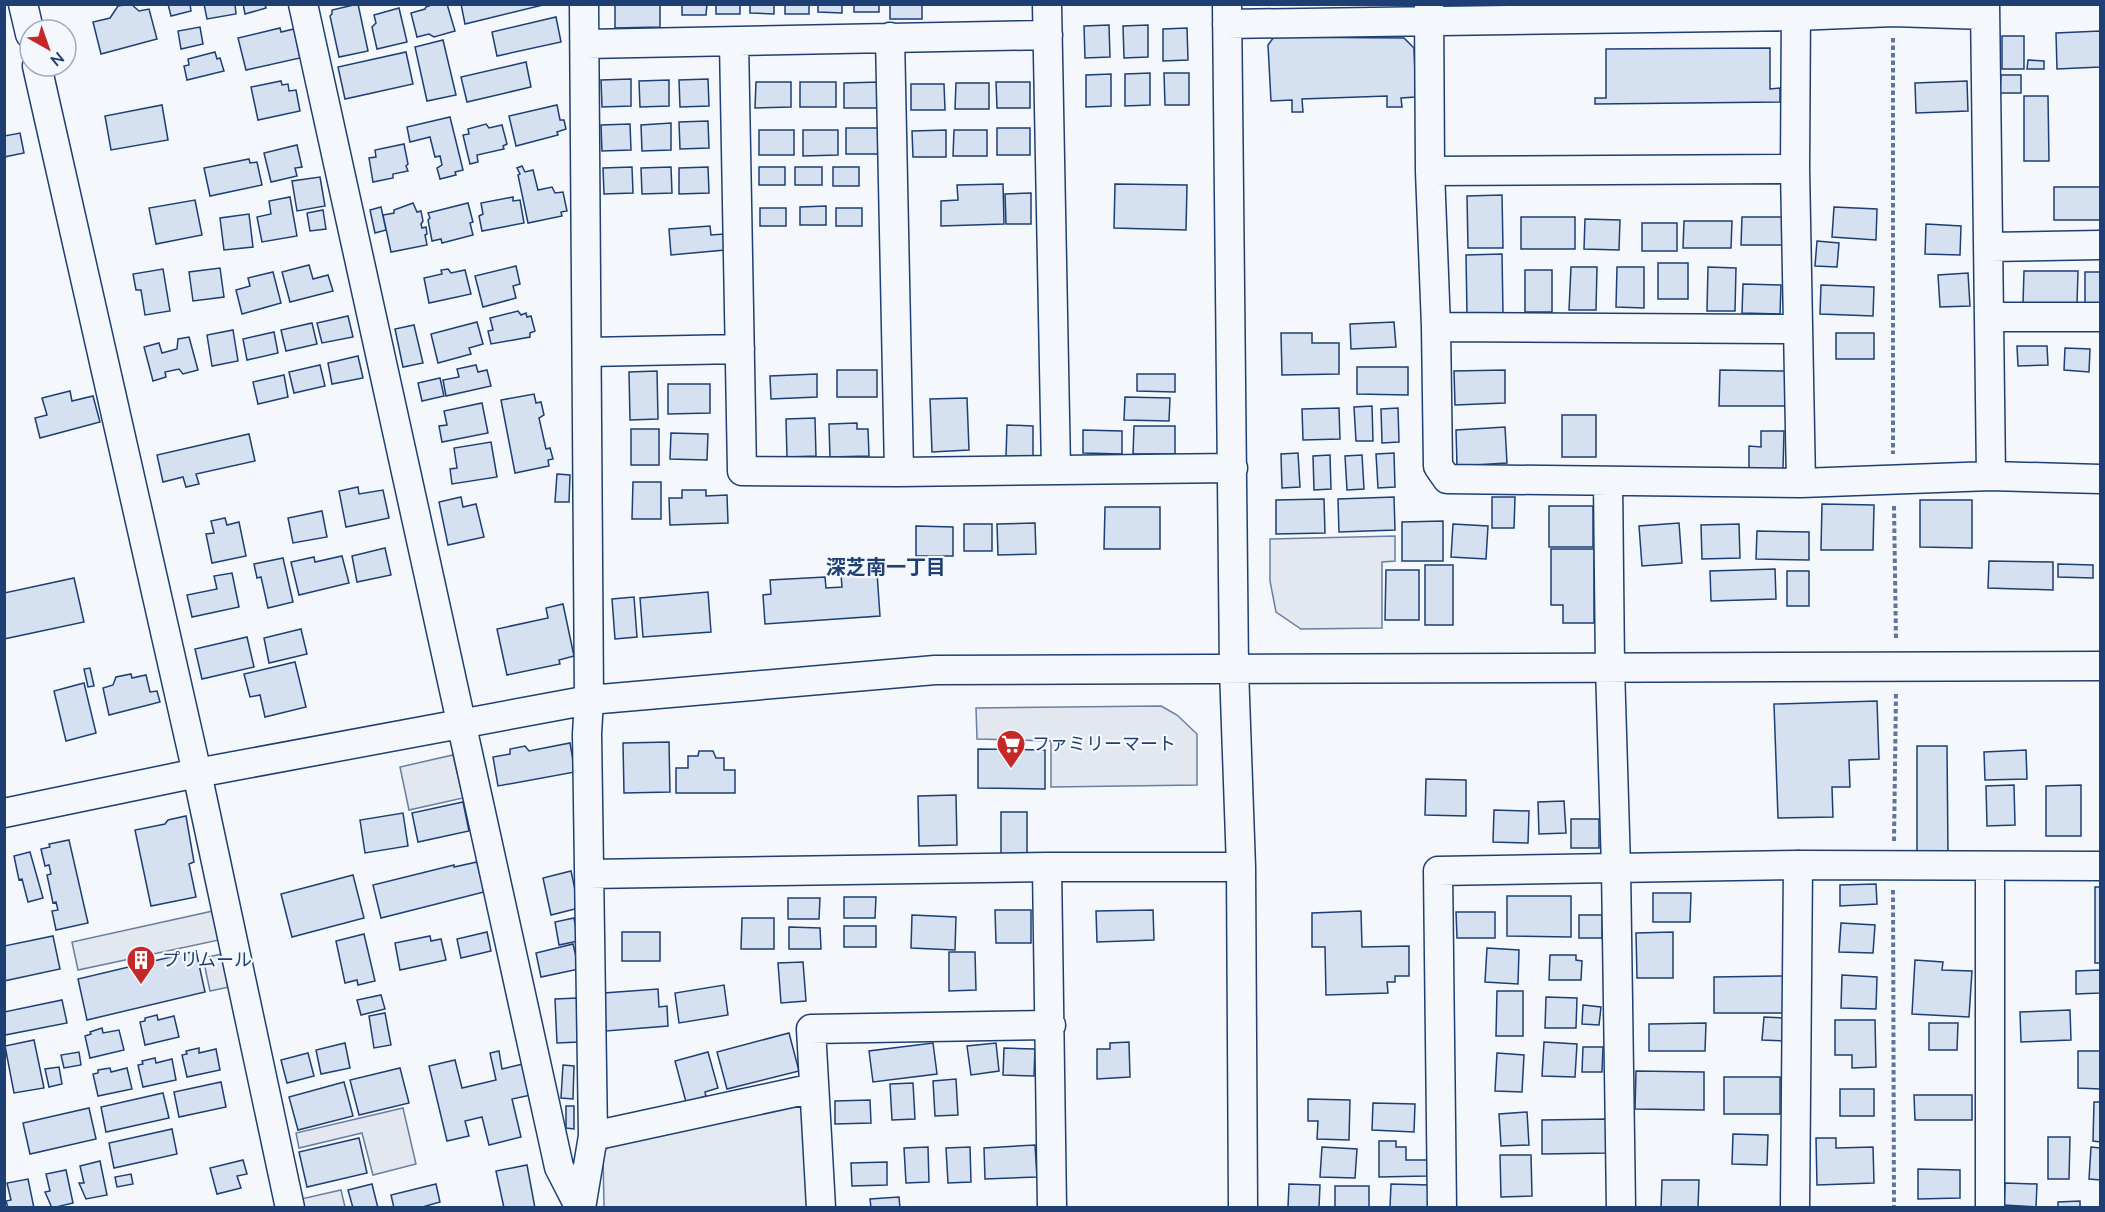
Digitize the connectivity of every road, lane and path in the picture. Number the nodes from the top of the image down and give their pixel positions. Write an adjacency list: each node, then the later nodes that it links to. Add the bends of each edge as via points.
1 (303, 4): 37 (street)
2 (584, 4): 12 (street)
3 (1047, 4): 9 (street)
4 (1796, 10): 6 (street); 7 (street); 14 (street)
5 (1985, 10): 7 (street); 17 (street)
6 (1429, 12): 8 (street); 15 (street)
7 (1893, 12): 28 (path)
8 (1227, 14): 24 (street)
9 (1048, 35): 10 (street); 25 (street)
10 (890, 38): 11 (street); 26 (street)
11 (734, 42): 12 (street); 22 (street)
12 (586, 44): 23 (street)
13 (40, 78): 38 (street)
14 (1795, 169): 15 (street); 21 (street)
15 (1430, 171): 20 (street)
16 (2100, 245): 17 (street)
17 (1989, 247): 18 (street)
18 (1989, 317): 19 (street); 27 (street)
19 (2100, 317)
20 (1436, 327): 21 (street); 30 (street, via 1438,466 1447,479)
21 (1797, 329): 31 (street)
22 (740, 349): 23 (street); 26 (street, via 742,471)
23 (587, 352): 36 (street)
24 (1233, 468): 25 (street); 35 (street)
25 (1056, 469): 26 (street)
26 (898, 472)
27 (1991, 476): 28 (street); 29 (street)
28 (1893, 479): 31 (street); 32 (path)
29 (2100, 479)
30 (1608, 481): 31 (street); 34 (street)
31 (1801, 483)
32 (1896, 666): 33 (street); 34 (street); 41 (path)
33 (2100, 666)
34 (1610, 667): 35 (street); 45 (street)
35 (1234, 669): 36 (street, via 936,670); 44 (street)
36 (589, 700): 37 (street); 47 (street)
37 (461, 723): 38 (street); 52 (street, via 559,1167)
38 (196, 773): 39 (street); 51 (street)
39 (4, 813)
40 (1798, 865): 41 (street); 45 (street); 58 (street)
41 (1893, 866): 46 (street); 59 (path)
42 (2100, 866): 46 (street)
43 (1047, 867): 44 (street); 47 (street); 48 (street)
44 (1241, 867): 55 (street)
45 (1616, 867): 56 (street, via 1438,871); 57 (street)
46 (1990, 867): 60 (street)
47 (589, 874): 50 (street)
48 (1051, 1025): 49 (street, via 811,1029); 54 (street)
49 (814, 1088): 50 (street); 53 (street)
50 (593, 1136): 52 (street)
51 (290, 1208)
52 (580, 1208)
53 (821, 1208)
54 (1052, 1208)
55 (1243, 1208)
56 (1442, 1208)
57 (1621, 1208)
58 (1795, 1208)
59 (1894, 1208)
60 (1990, 1208)

